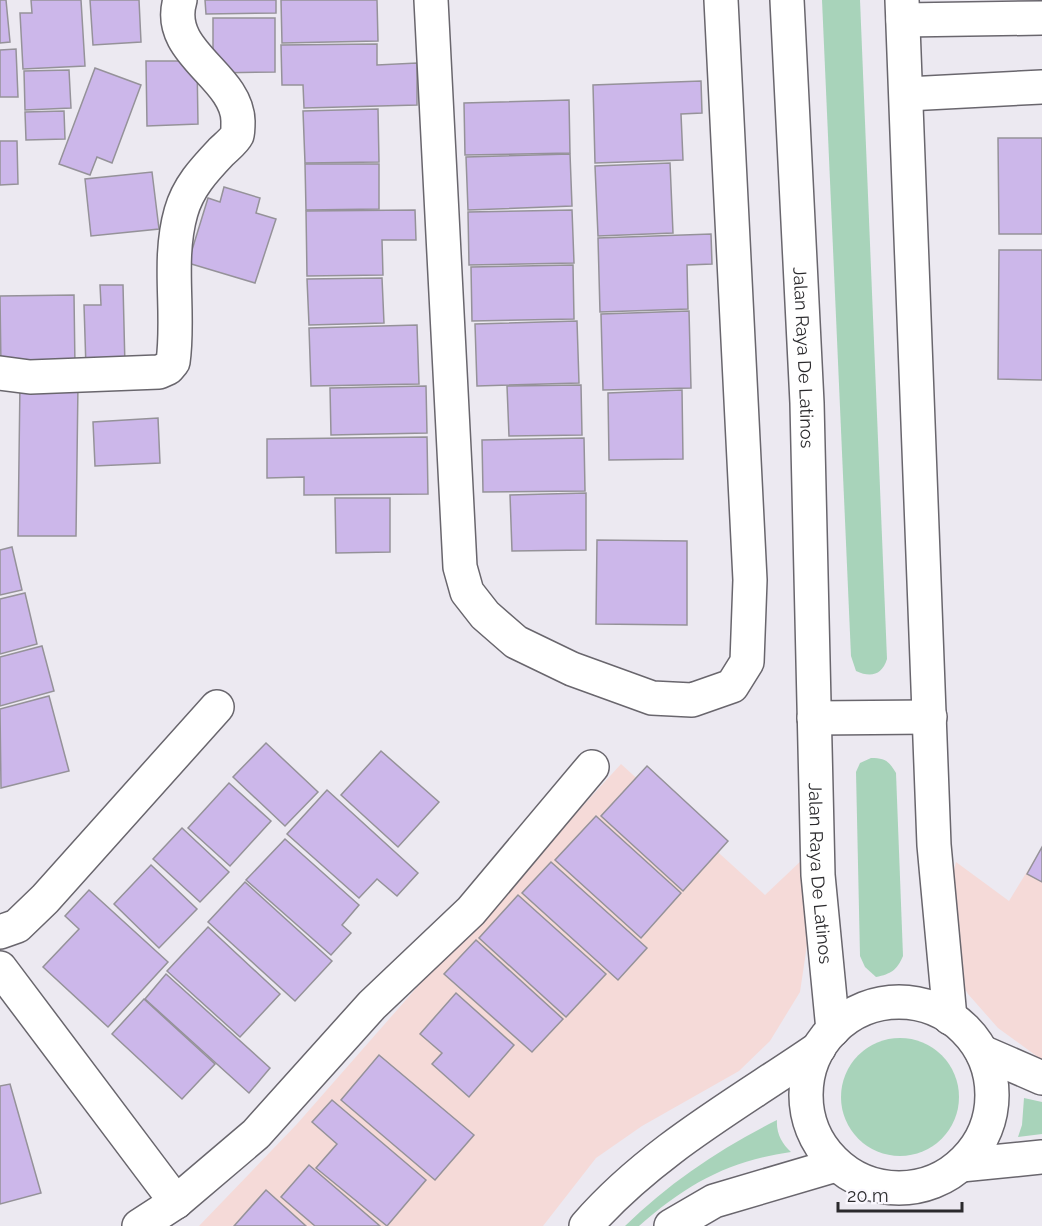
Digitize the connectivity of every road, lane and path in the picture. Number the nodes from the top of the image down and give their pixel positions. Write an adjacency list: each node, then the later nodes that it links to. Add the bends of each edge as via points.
1 (180, 0): 9 (street, via 177,27 234,101 238,120 237,135 192,185 182,211 175,244 173,362 159,372 30,377)
2 (431, 0): 3 (street, via 460,567 467,592 484,615 516,642 572,669 652,698 692,700 732,686 747,662 750,580)
3 (721, 0)
4 (787, 0): 12 (street, Jalan Raya De Latinos, via 807,403)
5 (903, 10): 6 (street); 8 (street)
6 (1042, 18)
7 (1042, 87): 8 (street)
8 (907, 94): 11 (street)
9 (0, 373)
10 (217, 707): 14 (street, via 45,899 17,926)
11 (930, 717): 12 (street); 16 (street, via 934,845)
12 (814, 718): 17 (street, Jalan Raya De Latinos)
13 (592, 768): 23 (street, via 471,911 372,1005 256,1134)
14 (0, 932)
15 (0, 968): 23 (street)
16 (950, 1018): 17 (street, Jalan Raya De Latinos, via 927,1007 877,1005 853,1014); 18 (street, Jalan Raya De Latinos, via 968,1033)
17 (826, 1039): 21 (street, Jalan Raya De Latinos, via 808,1071 806,1096 809,1122); 25 (street, Jalan Raya De Latinos, via 644,1167)
18 (981, 1052): 19 (street, Jalan Raya De Latinos); 22 (street, Jalan Raya De Latinos, via 991,1081 991,1112 980,1141)
19 (1042, 1078)
20 (1042, 1157): 22 (street, Jalan Raya De Latinos)
21 (836, 1165): 22 (street, Jalan Raya De Latinos, via 876,1185 898,1188 932,1182); 26 (street, via 714,1200)
22 (961, 1165)
23 (176, 1202): 24 (street)
24 (139, 1226)
25 (586, 1226)
26 (671, 1226)

